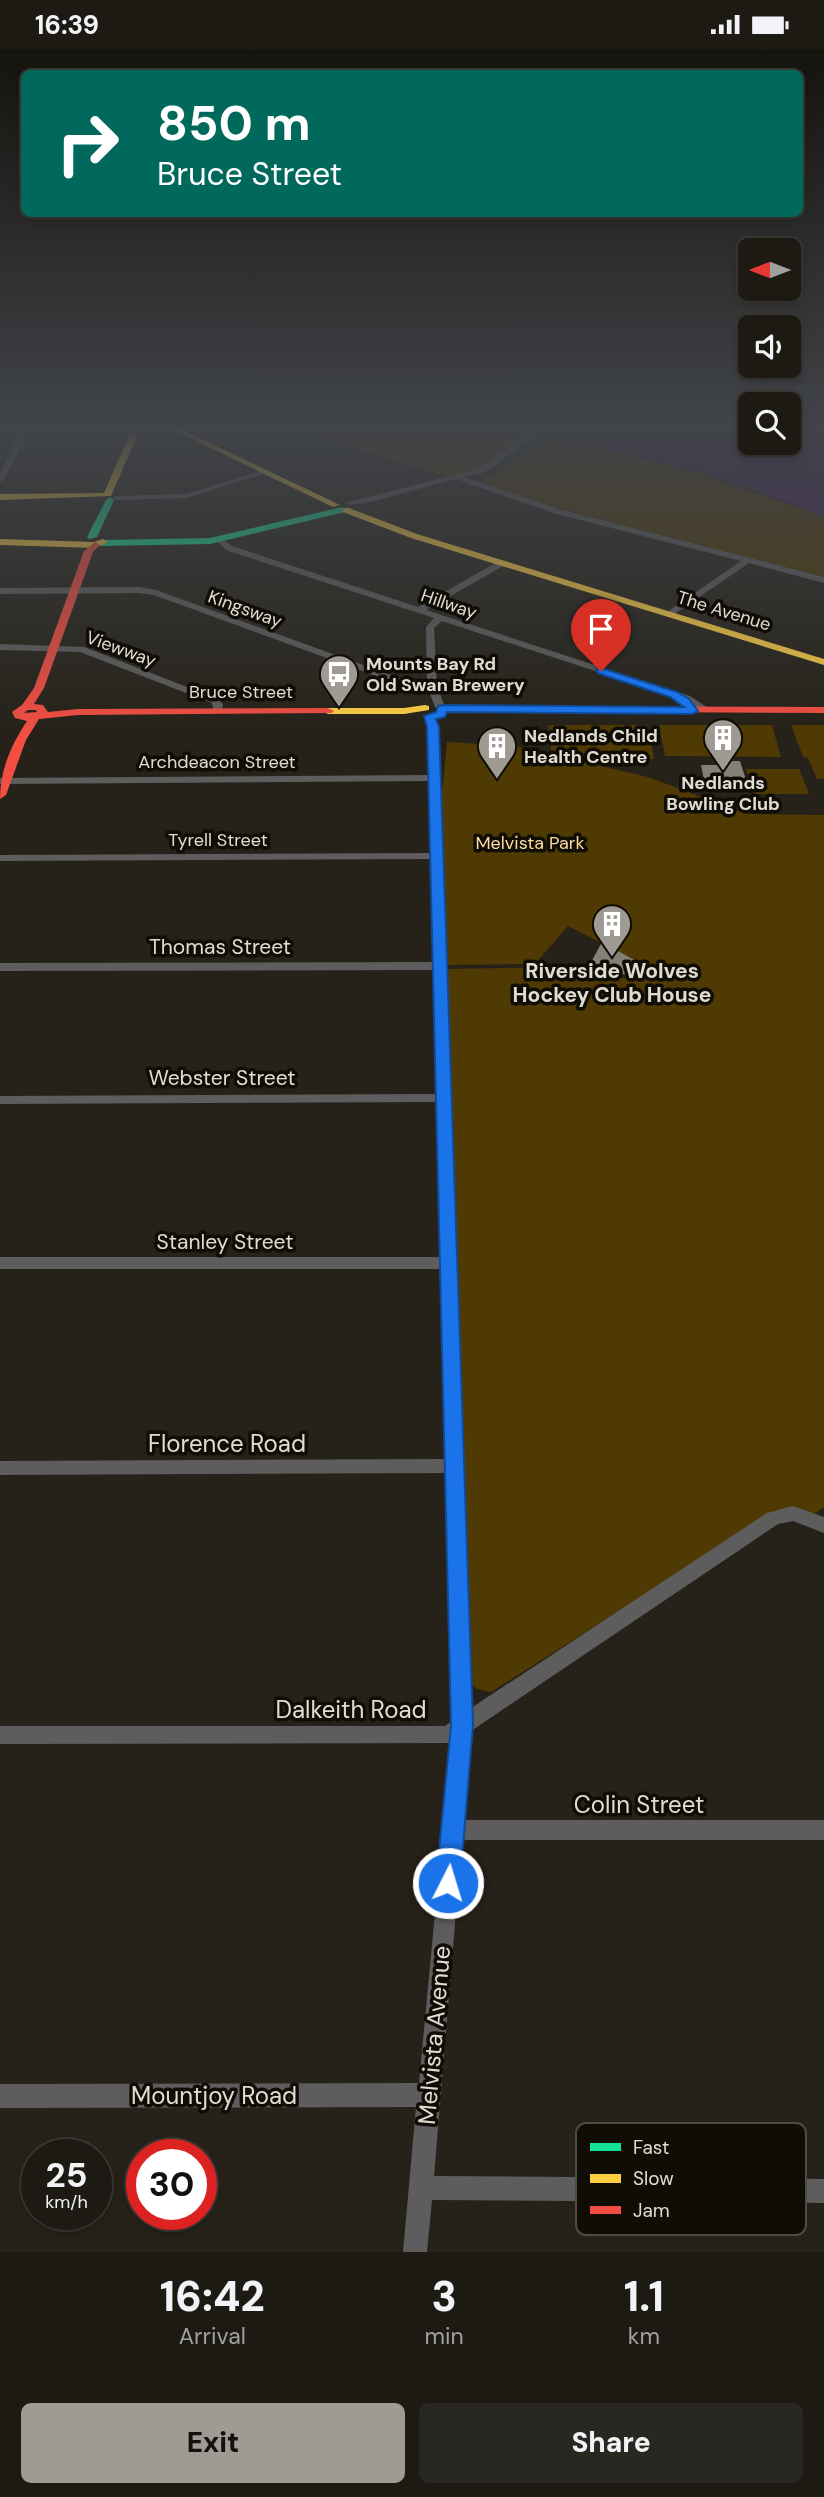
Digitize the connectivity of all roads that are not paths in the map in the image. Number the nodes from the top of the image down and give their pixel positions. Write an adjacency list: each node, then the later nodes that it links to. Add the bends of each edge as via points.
1 (98, 527): 7 (street)
2 (265, 527): 5 (street)
3 (392, 527): 9 (street, The Avenue)
4 (618, 527): 8 (street)
5 (219, 539): 7 (street); 13 (street, Hillway, via 229,548)
6 (0, 541): 7 (street)
7 (93, 541): 12 (street)
8 (748, 560): 10 (street); 14 (street)
9 (502, 563): 13 (street); 14 (street, The Avenue)
10 (824, 580)
11 (0, 591): 12 (street, Kingsway)
12 (74, 591): 17 (street); 19 (street, Kingsway, via 156,593 412,686)
13 (419, 610): 15 (street, Hillway)
14 (670, 614): 18 (street, The Avenue)
15 (440, 617): 19 (street, Melvista Avenue, via 430,627); 23 (street, Hillway, via 673,695)
16 (0, 647): 17 (street, Viewway)
17 (54, 647): 21 (street, Viewway, via 81,649 215,701); 25 (street)
18 (824, 662)
19 (432, 685): 22 (street, Melvista Avenue)
20 (824, 710): 23 (street, Bruce Street)
21 (217, 711): 22 (street, Bruce Street); 25 (street, Bruce Street)
22 (434, 711): 23 (street, Bruce Street); 26 (street, Melvista Avenue)
23 (699, 711)
24 (0, 712): 25 (street, Bruce Street)
25 (31, 712): 27 (street)
26 (434, 778): 27 (street, Archdeacon Street); 28 (street, Melvista Avenue)
27 (2, 786)
28 (436, 856): 29 (street, Tyrell Street); 31 (street, Melvista Avenue)
29 (0, 858)
30 (0, 967): 31 (street, Thomas Street)
31 (440, 967): 32 (street, Melvista Avenue)
32 (445, 1098): 33 (street, Webster Street); 35 (street, Melvista Avenue)
33 (0, 1100)
34 (0, 1263): 35 (street, Stanley Street)
35 (450, 1263): 36 (street, Melvista Avenue)
36 (454, 1466): 37 (street, Florence Road); 39 (street, Melvista Avenue)
37 (0, 1468)
38 (824, 1525): 39 (street, Dalkeith Road, via 802,1515 773,1518)
39 (462, 1725): 40 (street, Dalkeith Road, via 448,1735); 41 (street, Melvista Avenue)
40 (0, 1735)
41 (453, 1830): 42 (street, Colin Street); 43 (street, Melvista Avenue)
42 (824, 1830)
43 (429, 2095): 44 (street, Mountjoy Road); 45 (street, Melvista Avenue)
44 (0, 2096)
45 (421, 2188): 46 (street); 49 (street, Melvista Avenue)
46 (576, 2189)
47 (806, 2191): 48 (street)
48 (824, 2191)
49 (415, 2252)

